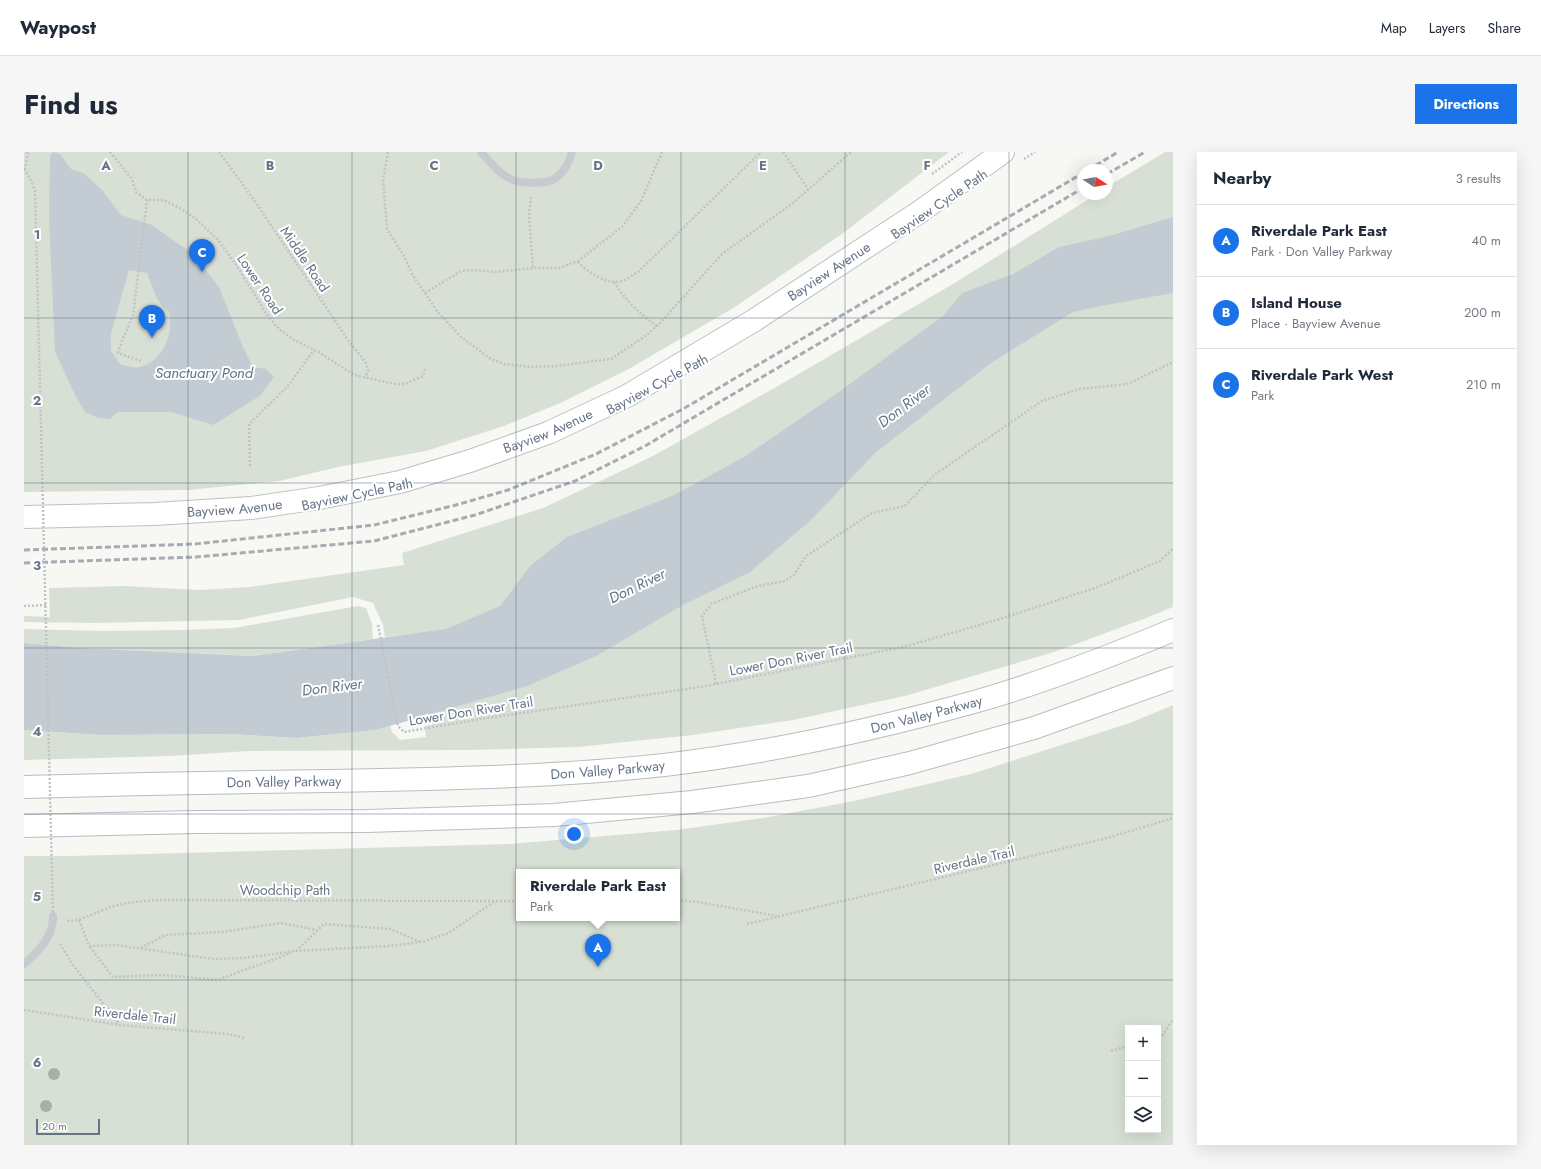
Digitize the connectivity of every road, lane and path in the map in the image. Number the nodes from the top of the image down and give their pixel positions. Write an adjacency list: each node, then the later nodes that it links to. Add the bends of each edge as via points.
1 (28, 152): 15 (path)
2 (110, 152): 19 (path, via 132,179 136,192)
3 (219, 152): 29 (path, Middle Road, via 366,363 368,371)
4 (388, 152): 23 (path, via 383,180 387,230)
5 (481, 152): 17 (lane, via 495,168 513,180)
6 (572, 152): 17 (lane, via 570,161 556,178)
7 (662, 152): 20 (path, via 641,201 622,227)
8 (761, 152): 22 (path, via 638,272)
9 (782, 152): 18 (path)
10 (851, 152): 18 (path)
11 (962, 152): 16 (path, Bayview Cycle Path)
12 (1003, 152): 33 (main road, Bayview Avenue, via 921,210 753,321 628,396 548,433 470,461 400,482 319,498 244,509)
13 (1035, 152): 14 (path)
14 (1022, 161)
15 (24, 169): 36 (path, bridge, via 35,190)
16 (928, 177)
17 (533, 183): 21 (path, via 529,215)
18 (808, 189): 24 (path, via 793,203 722,254)
19 (147, 200): 25 (path, Lower Road, via 163,200 195,218 218,240 279,329); 26 (path, via 133,316 118,353)
20 (578, 261): 21 (path, via 559,268); 22 (path, via 585,269)
21 (533, 268): 23 (path, via 496,272 461,271)
22 (614, 282): 24 (path, via 640,313)
23 (425, 293): 24 (path, via 437,311 461,337 492,360 504,364 557,366 611,359)
24 (657, 326)
25 (314, 350): 29 (path, Lower Road, via 354,375); 30 (path, via 288,386 248,424)
26 (141, 361)
27 (1173, 362): 41 (path, via 1128,384 1080,389 1042,401 934,474 905,506 872,513 806,556 794,575 785,582 758,586 711,604 702,616)
28 (426, 367): 29 (path, Lower Road, via 423,376 405,384)
29 (365, 378)
30 (250, 466)
31 (39, 500): 32 (path)
32 (46, 500)
33 (32, 524): 34 (path)
34 (47, 531)
35 (1173, 549): 41 (path, Lower Don River Trail, via 1160,561 1095,588 936,638 903,647)
36 (46, 605): 37 (path); 49 (path, bridge)
37 (24, 606)
38 (378, 625): 41 (path, Lower Don River Trail, via 398,726 404,732)
39 (1173, 630): 42 (main road, Don Valley Parkway, via 1056,675 976,702 777,748 664,764 530,776)
40 (1173, 678): 44 (main road, via 1034,728 910,762 808,786 692,802 554,815 390,821)
41 (716, 684)
42 (24, 787)
43 (1173, 818): 48 (path, Riverdale Trail, via 1107,838)
44 (24, 826)
45 (680, 900): 48 (path)
46 (516, 901): 47 (path, Woodchip Path)
47 (495, 902): 50 (path, Woodchip Path, via 158,900 113,906); 54 (path, via 449,933)
48 (779, 917): 51 (path, Riverdale Trail)
49 (53, 919): 50 (path, Woodchip Path); 52 (lane)
50 (79, 920): 55 (path)
51 (747, 924)
52 (52, 930): 58 (lane, via 38,951); 61 (path, via 73,965)
53 (317, 930): 54 (path, via 324,924 390,929); 56 (path, via 281,924 222,932 165,935); 57 (path)
54 (422, 942): 57 (path)
55 (89, 946): 56 (path, via 116,945); 57 (path, via 113,977 163,975 217,980)
56 (140, 948): 57 (path, via 213,959)
57 (296, 952)
58 (24, 964)
59 (24, 1010): 61 (path, Riverdale Trail)
60 (1173, 1019): 62 (path)
61 (120, 1025): 63 (path, Riverdale Trail, via 228,1034)
62 (1161, 1035)
63 (244, 1038)
64 (1125, 1047): 65 (path)
65 (1111, 1051)

